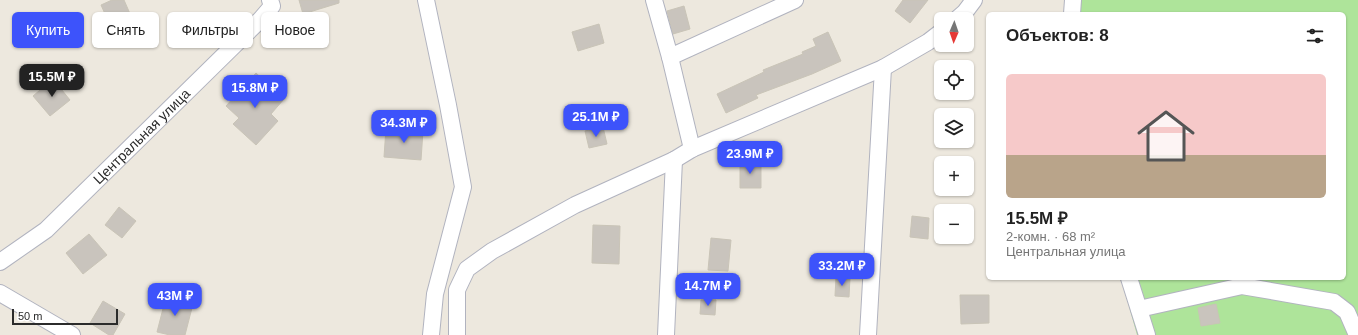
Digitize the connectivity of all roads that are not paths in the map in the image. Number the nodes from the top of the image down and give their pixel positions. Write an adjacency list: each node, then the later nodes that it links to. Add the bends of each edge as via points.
1 (270, 0): 14 (street, Центральная улица, via 272,6 260,20 46,230)
2 (426, 0): 19 (street, via 463,187 435,294)
3 (654, 0): 10 (street)
4 (795, 0): 10 (street)
5 (974, 0): 7 (street)
6 (1073, 0): 8 (street)
7 (965, 12)
8 (1072, 12)
9 (934, 37): 11 (street)
10 (670, 57): 12 (street)
11 (883, 68): 12 (street); 22 (street)
12 (692, 149): 13 (street)
13 (674, 160): 20 (street, via 575,205 492,251 467,269 457,290); 21 (street)
14 (0, 262)
15 (1130, 280): 17 (street)
16 (0, 293): 18 (street)
17 (1139, 309): 23 (street); 24 (street, via 1242,286 1334,302 1347,312)
18 (72, 335)
19 (431, 335)
20 (457, 335)
21 (666, 335)
22 (868, 335)
23 (1147, 335)
24 (1357, 335)

